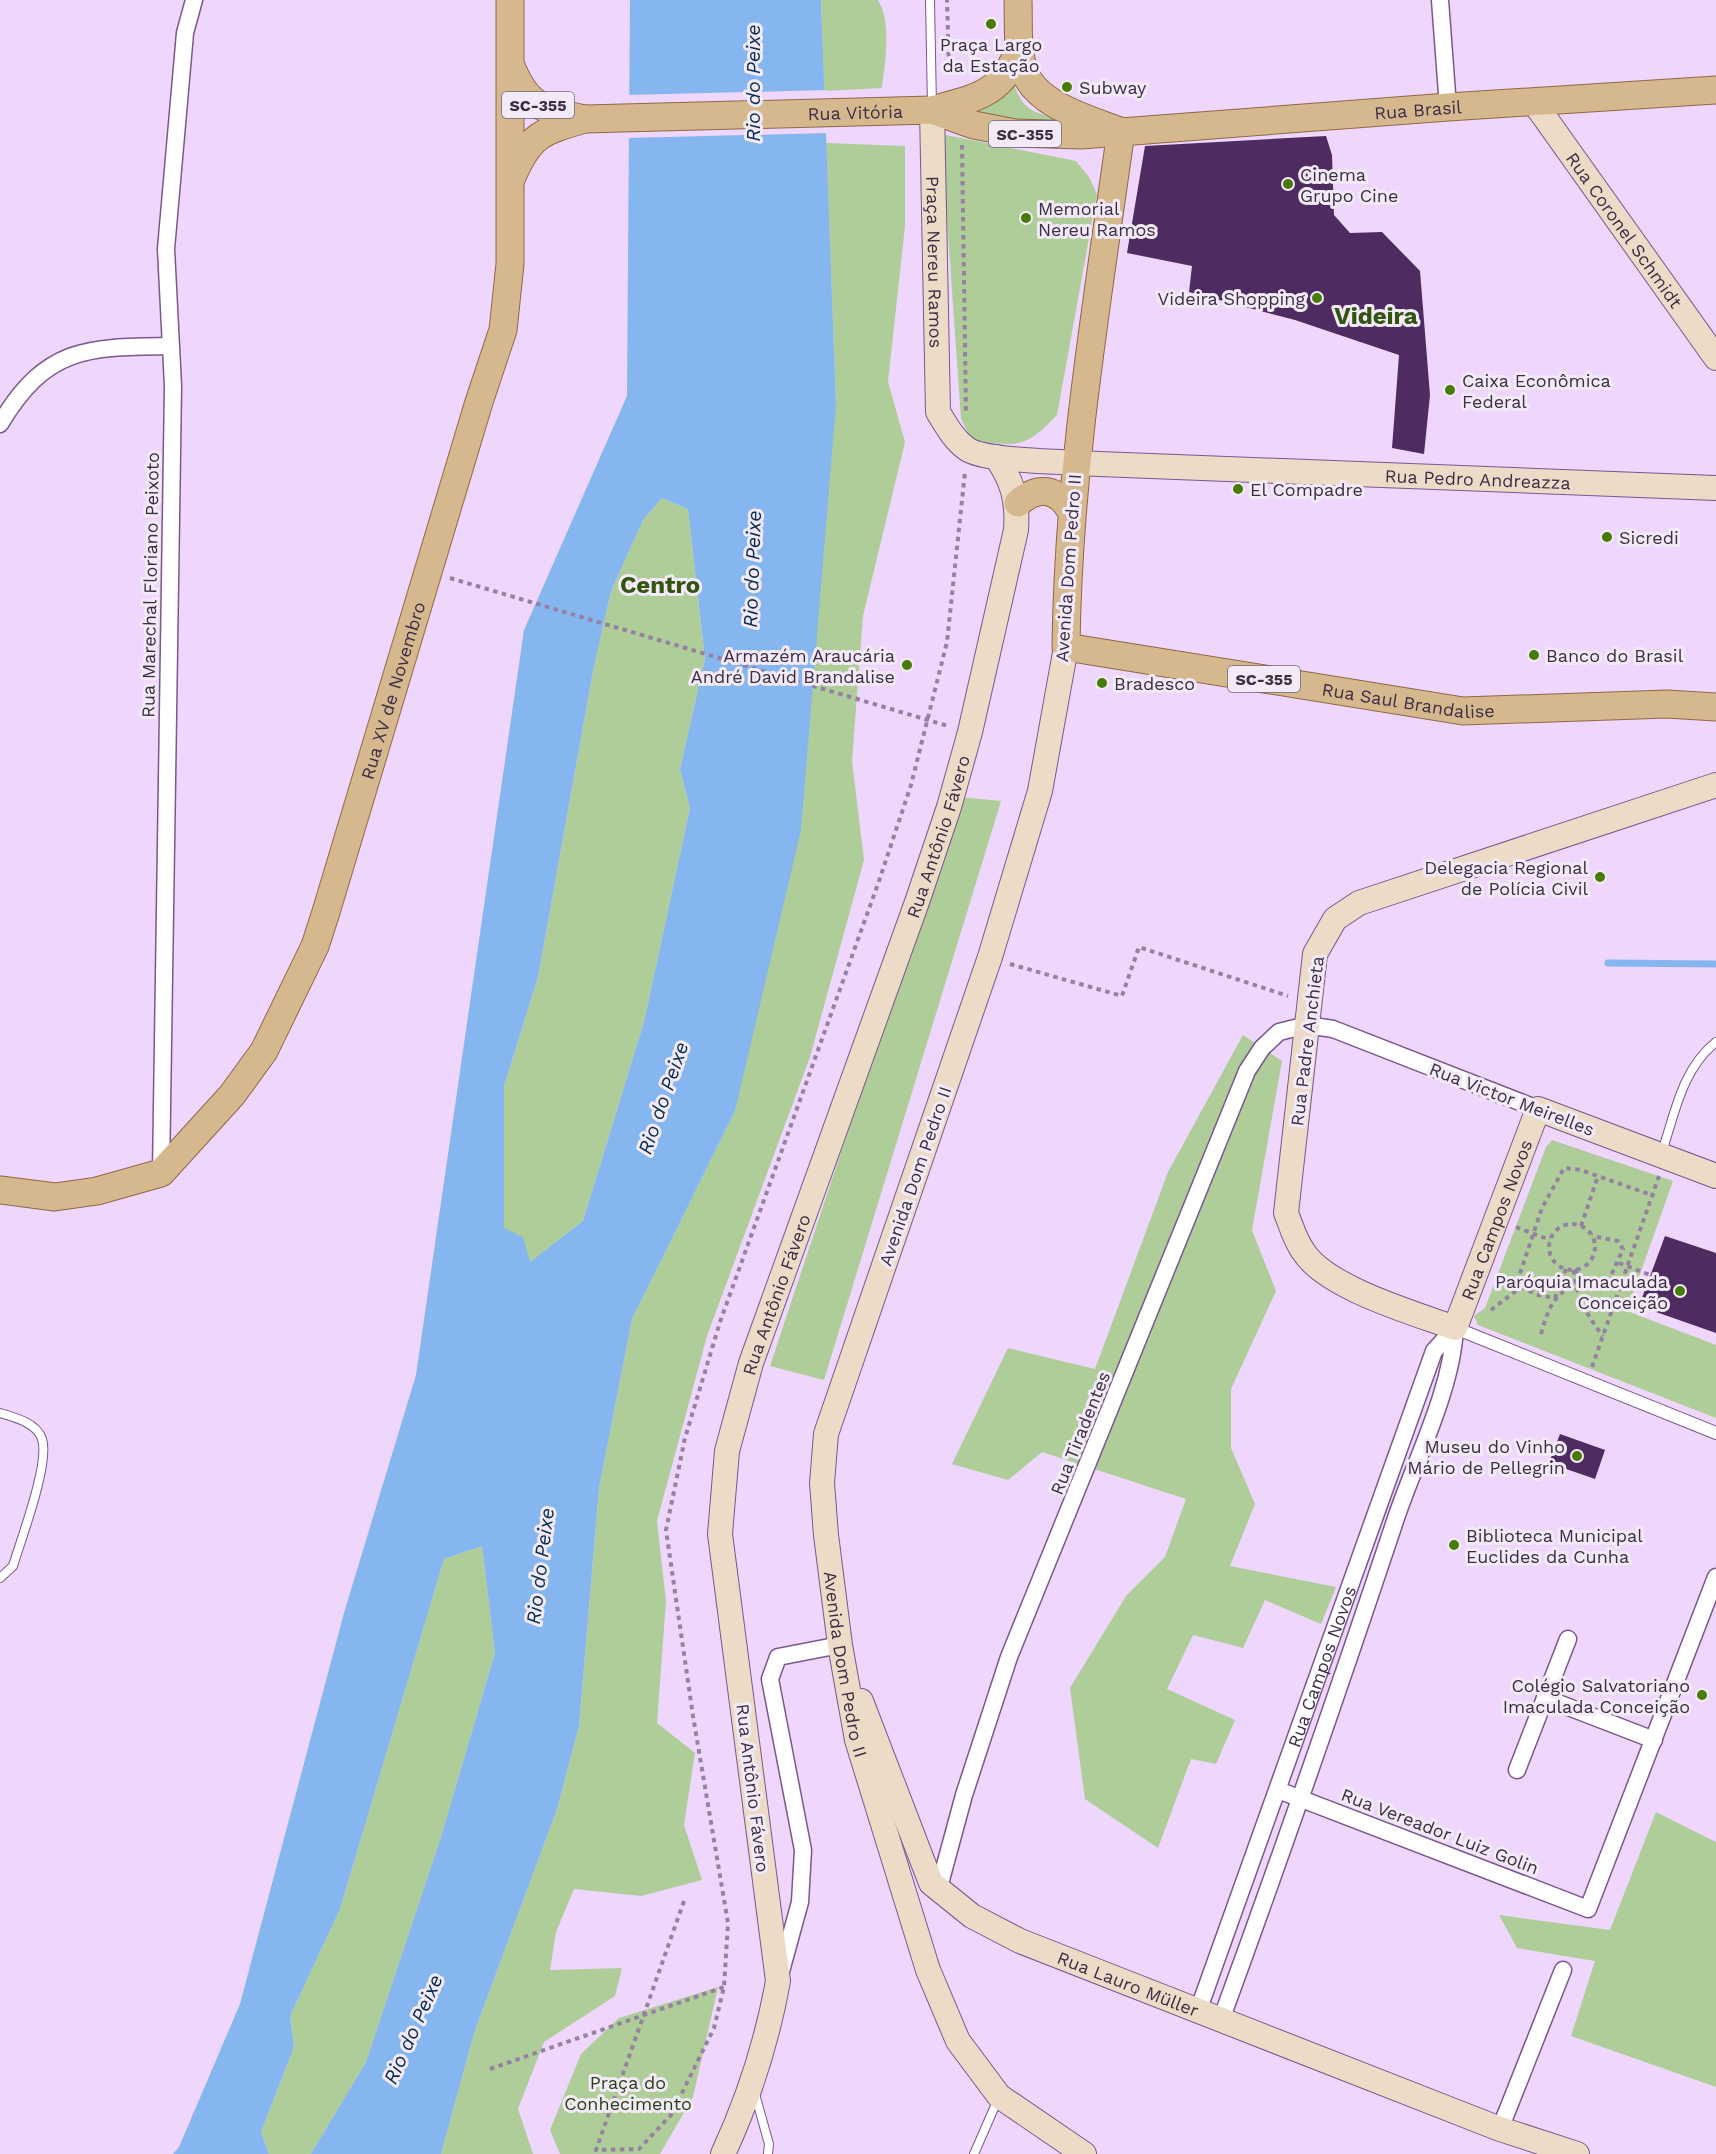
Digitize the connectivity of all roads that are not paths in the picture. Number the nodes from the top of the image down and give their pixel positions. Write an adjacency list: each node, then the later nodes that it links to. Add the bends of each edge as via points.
1 (194, 0): 15 (street, Rua Marechal Floriano Peixoto, via 185,33 166,249)
2 (510, 0): 7 (main road, Rua XV de Novembro / SC-355)
3 (930, 0): 11 (lane)
4 (1018, 0): 6 (main road)
5 (1440, 0): 10 (street)
6 (1019, 48): 11 (main road, via 1012,69 993,89); 13 (main road, via 1025,74 1041,94)
7 (511, 65): 12 (main road, Rua Vitória / SC-355, via 519,85 535,104); 14 (main road, Rua XV de Novembro)
8 (1716, 90): 9 (main road, Rua Brasil)
9 (1533, 101): 10 (main road, Rua Brasil); 16 (main road, Rua Coronel Schmidt)
10 (1448, 107): 13 (main road, Rua Brasil)
11 (932, 110): 12 (main road, Rua Vitória / SC-355); 13 (main road, Rua Vitória / SC-355, via 974,125 1016,133 1081,135); 17 (main road, Praça Nereu Ramos)
12 (596, 119): 14 (main road, Rua Vitória, via 537,137 522,154)
13 (1121, 131): 20 (main road, Avenida Dom Pedro II)
14 (511, 180): 31 (main road, Rua XV de Novembro, via 510,264 503,330 315,946 264,1051 232,1095)
15 (170, 346): 18 (street, via 107,347 46,367 17,395); 31 (street, Rua Marechal Floriano Peixoto, via 173,386)
16 (1716, 358)
17 (938, 412): 19 (main road, Rua Pedro Andreazza, via 955,439 967,449)
18 (0, 424)
19 (996, 457): 20 (main road, Rua Pedro Andreazza); 22 (main road, Rua Antônio Fávero, via 1009,476)
20 (1074, 463): 21 (main road, Rua Pedro Andreazza); 23 (main road, Avenida Dom Pedro II)
21 (1716, 488)
22 (1018, 503): 23 (main road, via 1038,490 1066,502); 48 (main road, Rua Antônio Fávero, via 1008,568 970,732 918,902 751,1364 728,1451 720,1534)
23 (1071, 511): 24 (main road, Avenida Dom Pedro II)
24 (1065, 647): 25 (main road, Rua Saul Brandalise / SC-355, via 1463,711 1667,704); 40 (main road, Avenida Dom Pedro II, via 1040,792 990,957 826,1434 822,1483)
25 (1716, 707)
26 (1716, 785): 27 (main road, Rua Padre Anchieta, via 1359,903 1335,919 1315,954)
27 (1308, 1014): 29 (street, Rua Victor Meirelles, via 1333,1029); 34 (main road, Rua Padre Anchieta, via 1286,1213 1303,1252 1324,1273 1358,1291); 46 (street, Rua Tiradentes, via 1279,1032 1247,1071 1009,1657)
28 (1716, 1042): 30 (lane, via 1701,1054 1685,1080)
29 (1538, 1109): 30 (main road, Rua Victor Meirelles); 34 (main road, Rua Campos Novos)
30 (1661, 1156): 32 (main road, Rua Victor Meirelles)
31 (161, 1173): 33 (main road, via 97,1191 55,1197)
32 (1716, 1176)
33 (0, 1190)
34 (1455, 1328): 36 (street); 44 (street, Rua Campos Novos, via 1434,1351); 45 (street, Rua Campos Novos, via 1454,1358)
35 (0, 1413): 38 (lane, via 24,1420 42,1437 45,1457 13,1566)
36 (1716, 1433)
37 (1716, 1577): 42 (street)
38 (0, 1578)
39 (1568, 1639): 41 (street)
40 (840, 1645): 46 (main road, Rua Lauro Müller, via 930,1883); 48 (street, via 778,1658 770,1679 803,1850 800,1902); 52 (main road, Avenida Dom Pedro II, via 868,1781 928,1970 958,2041)
41 (1545, 1698): 42 (street); 43 (street)
42 (1653, 1740): 45 (street, Rua Vereador Luiz Golin, via 1588,1910)
43 (1517, 1770)
44 (1278, 1790): 45 (street, Rua Vereador Luiz Golin); 49 (street, Rua Campos Novos)
45 (1302, 1799): 50 (street, Rua Campos Novos)
46 (938, 1891): 49 (main road, Rua Lauro Müller, via 972,1916 1020,1941)
47 (1563, 1970): 53 (street)
48 (777, 1981): 51 (main road, Rua Antônio Fávero)
49 (1198, 2011): 50 (main road, Rua Lauro Müller)
50 (1221, 2020): 53 (main road, Rua Lauro Müller)
51 (752, 2086): 54 (main road, Rua Antônio Fávero); 55 (lane, via 769,2144)
52 (999, 2096): 56 (lane); 57 (main road, Avenida Dom Pedro II)
53 (1500, 2129): 58 (main road, Rua Lauro Müller)
54 (723, 2154)
55 (768, 2154)
56 (974, 2154)
57 (1084, 2154)
58 (1577, 2154)

